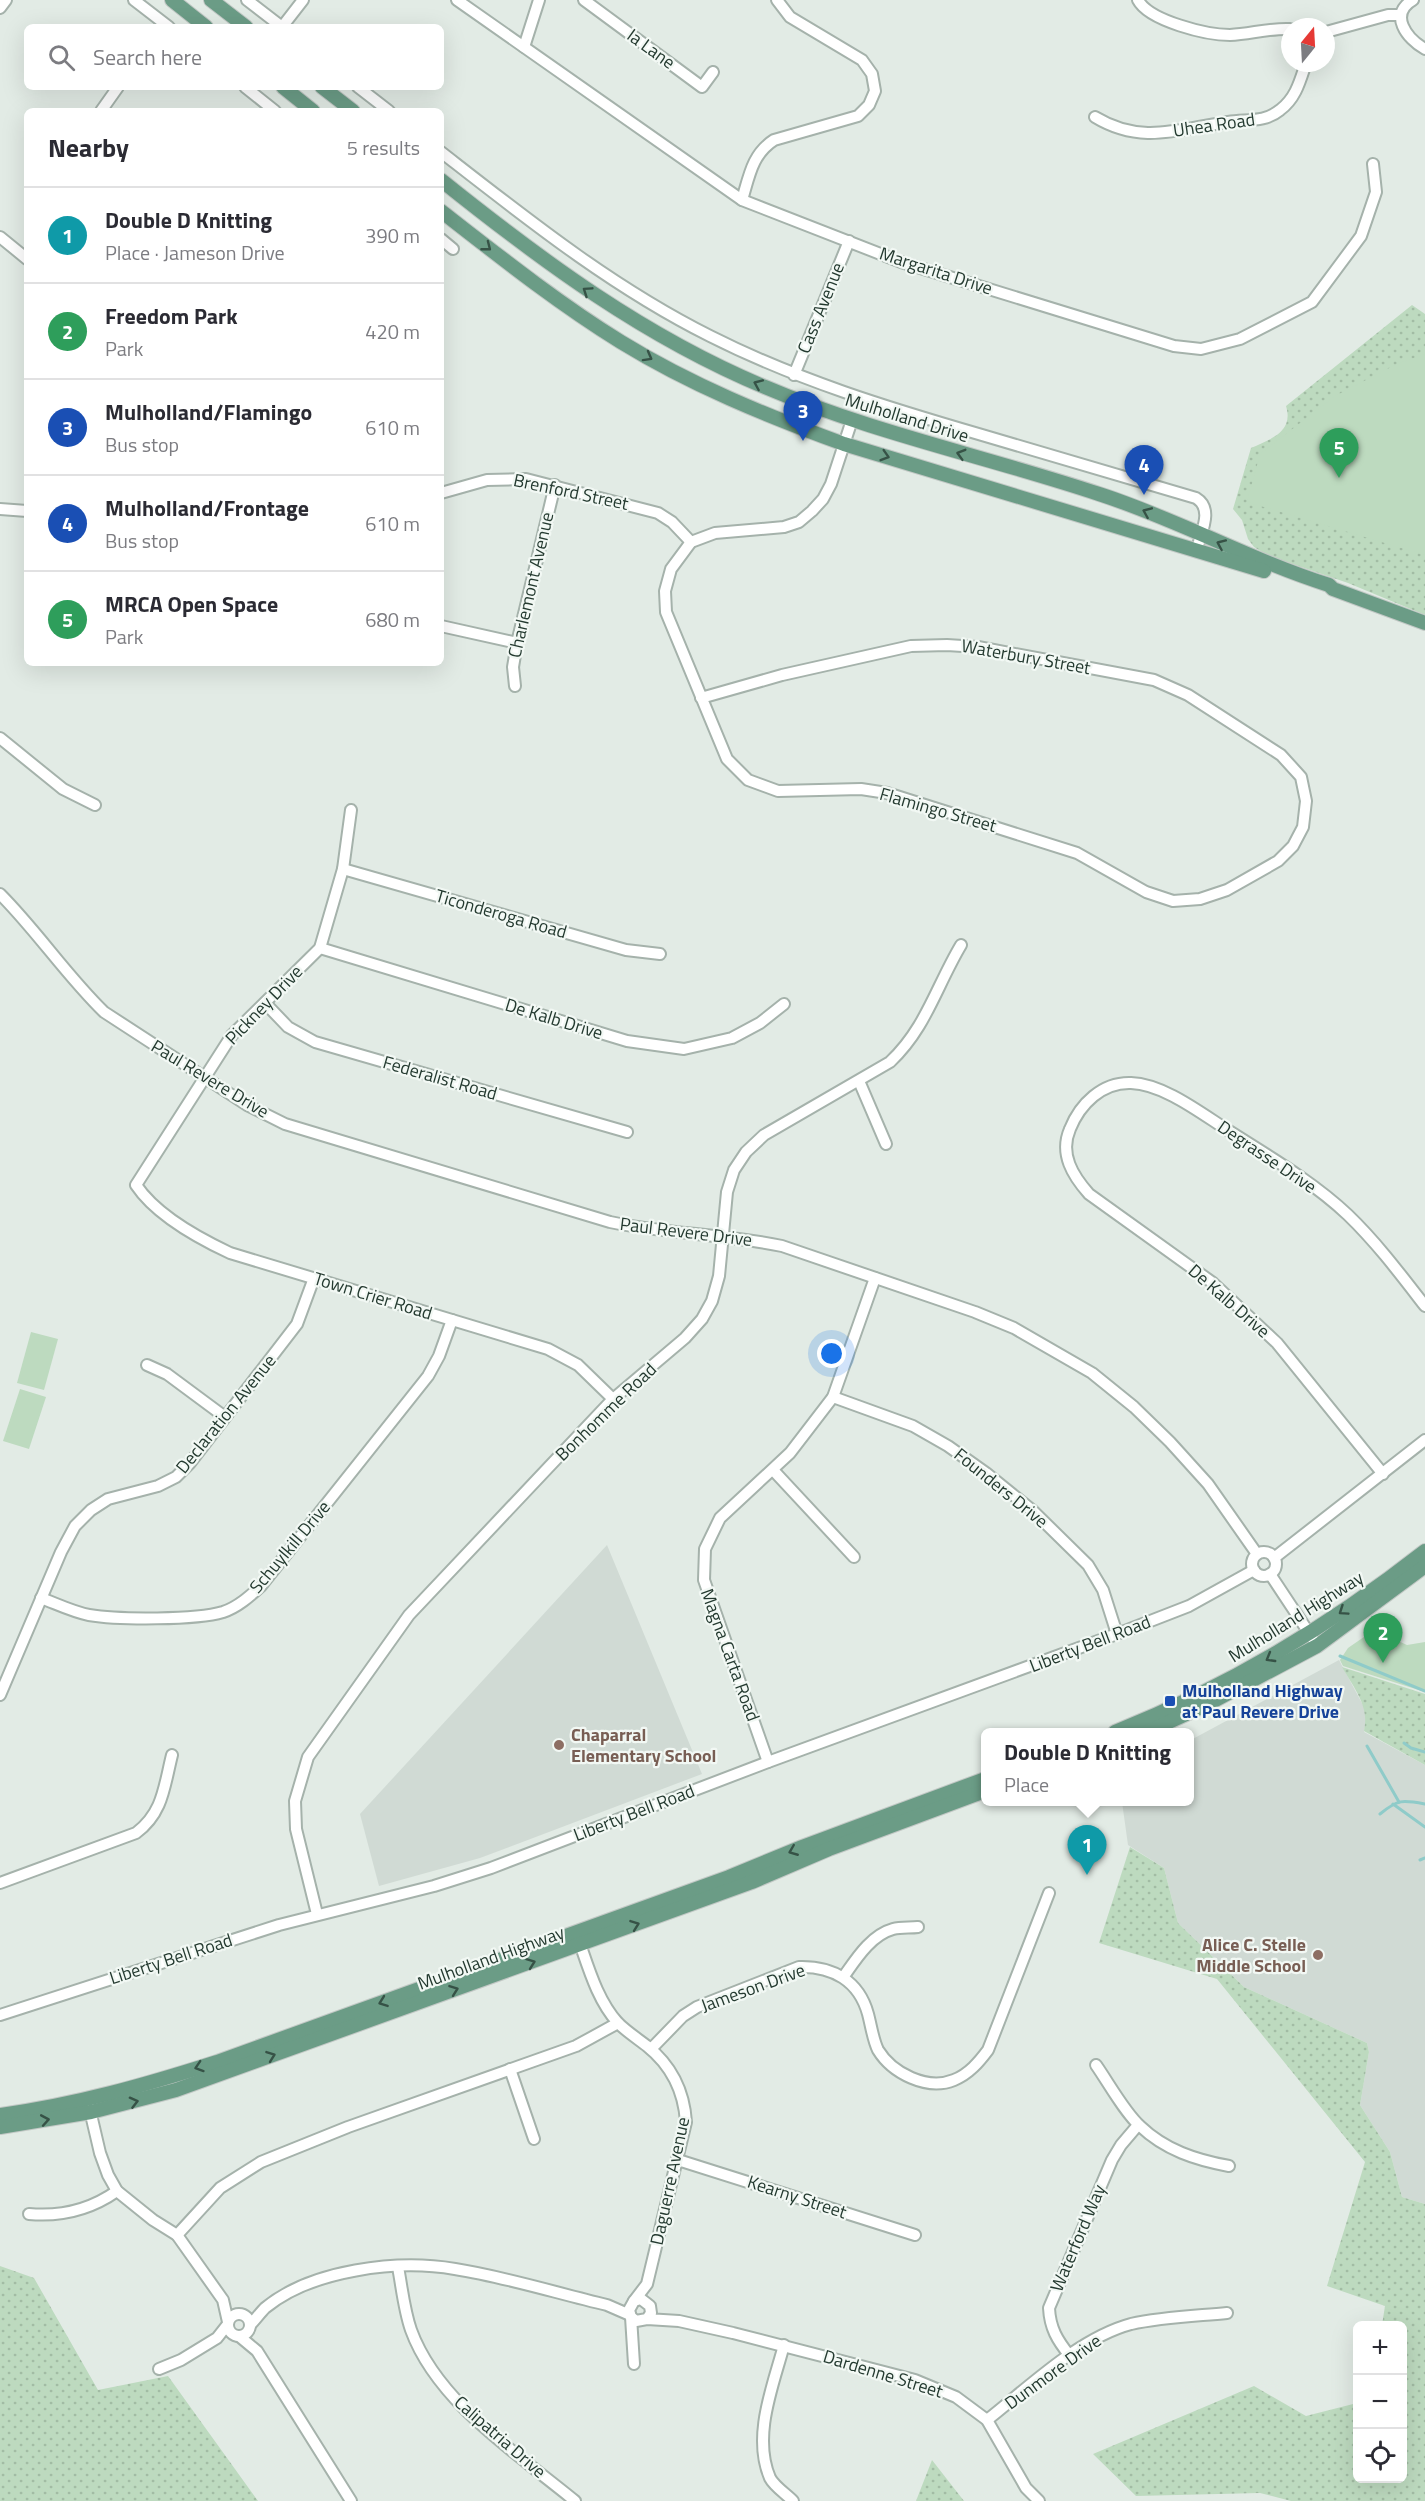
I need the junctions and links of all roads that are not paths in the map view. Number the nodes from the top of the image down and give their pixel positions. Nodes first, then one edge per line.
1 (6, 0) edge
2 (134, 0) edge
3 (171, 0) edge
4 (211, 0) edge
5 (247, 0) edge
6 (303, 0) edge
7 (457, 0) edge
8 (539, 0) edge
9 (584, 0) edge
10 (777, 0) edge
11 (1138, 0) edge
12 (1413, 0) edge
13 (0, 8) edge
14 (1401, 15) junction
15 (164, 24) edge
16 (202, 24) edge
17 (242, 24) edge
18 (278, 24) edge
19 (284, 24) edge
20 (1281, 30) edge
21 (1335, 30) edge
22 (524, 47) junction
23 (1425, 49) edge
24 (713, 72) dead end
25 (1303, 72) edge
26 (116, 90) edge
27 (249, 90) edge
28 (287, 90) edge
29 (326, 90) edge
30 (362, 90) edge
31 (102, 108) edge
32 (271, 108) edge
33 (309, 108) edge
34 (349, 108) edge
35 (385, 108) edge
36 (1095, 117) dead end
37 (444, 154) edge
38 (1372, 164) dead end
39 (444, 182) edge
40 (742, 200) junction
41 (444, 213) edge
42 (0, 237) edge
43 (444, 242) edge
44 (849, 242) junction
45 (453, 249) dead end
46 (24, 256) edge
47 (794, 375) junction
48 (852, 420) junction
49 (844, 444) junction
50 (555, 485) junction
51 (444, 492) edge
52 (0, 509) edge
53 (24, 511) edge
54 (1201, 535) junction
55 (691, 542) junction
56 (1197, 549) junction
57 (1333, 589) junction
58 (1425, 623) edge
59 (444, 628) edge
60 (517, 643) junction
61 (515, 686) dead end
62 (701, 698) junction
63 (0, 738) edge
64 (1306, 801) joint
65 (95, 805) dead end
66 (351, 810) dead end
67 (344, 869) junction
68 (0, 894) edge
69 (961, 945) dead end
70 (320, 948) junction
71 (660, 954) dead end
72 (265, 1003) junction
73 (784, 1004) dead end
74 (204, 1077) junction
75 (859, 1081) junction
76 (1077, 1112) joint
77 (627, 1132) dead end
78 (886, 1144) dead end
79 (136, 1185) joint
80 (722, 1238) junction
81 (314, 1278) junction
82 (875, 1278) junction
83 (1425, 1306) edge
84 (452, 1320) junction
85 (147, 1365) dead end
86 (834, 1397) junction
87 (614, 1399) junction
88 (225, 1417) junction
89 (1425, 1440) edge
90 (773, 1470) junction
91 (1383, 1474) junction
92 (1425, 1551) edge
93 (1257, 1554) junction
94 (854, 1557) dead end
95 (1274, 1557) junction
96 (1425, 1566) edge
97 (1254, 1570) junction
98 (1270, 1574) junction
99 (41, 1598) junction
100 (1117, 1634) junction
101 (1311, 1636) junction
102 (0, 1695) edge
103 (1124, 1728) edge
104 (1156, 1728) edge
105 (172, 1755) dead end
106 (768, 1762) junction
107 (981, 1780) edge
108 (981, 1792) edge
109 (0, 1883) edge
110 (1049, 1893) dead end
111 (317, 1914) junction
112 (918, 1927) dead end
113 (578, 1938) junction
114 (843, 1976) junction
115 (0, 2015) edge
116 (618, 2023) junction
117 (651, 2049) junction
118 (1096, 2065) dead end
119 (510, 2069) junction
120 (89, 2106) junction
121 (0, 2115) edge
122 (1138, 2125) junction
123 (0, 2127) edge
124 (534, 2139) dead end
125 (678, 2160) junction
126 (1229, 2166) dead end
127 (117, 2191) junction
128 (29, 2214) dead end
129 (177, 2235) junction
130 (915, 2235) dead end
131 (398, 2267) junction
132 (646, 2284) junction
133 (223, 2300) junction
134 (633, 2302) junction
135 (607, 2305) junction
136 (650, 2306) junction
137 (265, 2308) junction
138 (1227, 2313) dead end
139 (241, 2314) junction
140 (630, 2316) junction
141 (645, 2320) junction
142 (679, 2321) junction
143 (228, 2323) junction
144 (250, 2326) junction
145 (237, 2336) junction
146 (217, 2338) junction
147 (633, 2338) junction
148 (784, 2345) junction
149 (256, 2351) junction
150 (1070, 2356) junction
151 (634, 2364) dead end
152 (159, 2369) dead end
153 (987, 2420) junction
154 (351, 2501) edge
155 (575, 2501) edge
156 (793, 2501) edge
157 (1039, 2501) edge

1 - 13 street
2 - 15 street
3 - 16 main road
4 - 17 main road
5 - 18 street
6 - 19 street
7 - 22 street, Margarita Drive
8 - 22 street
9 - 24 street, Ia Lane
10 - 40 street
11 - 20 street
12 - 14 street
14 - 21 street
14 - 23 street
22 - 40 street, Margarita Drive
25 - 36 street, Uhea Road
26 - 31 street
27 - 32 street
28 - 33 main road
29 - 34 main road
30 - 35 street
37 - 47 street
38 - 44 street, Margarita Drive
48 -> 39 main road, Mulholland Drive
40 - 44 street, Margarita Drive
41 -> 49 main road, Mulholland Drive
42 - 46 street
43 - 45 street
44 - 47 street, Cass Avenue
47 - 54 street
48 - 49 street
54 -> 48 main road, Mulholland Drive
49 - 55 street
49 -> 56 main road, Mulholland Drive
50 - 51 street, Brenford Street
50 - 55 street, Brenford Street
50 - 60 street, Charlemont Avenue
52 - 53 street
54 - 56 street
57 -> 54 main road, Mulholland Drive
55 - 62 street, Flamingo Street
56 - 57 main road, Mulholland Drive
57 - 58 main road, Mulholland Drive
59 - 60 street
60 - 61 street, Charlemont Avenue
62 - 64 street, Waterbury Street
62 - 64 street, Flamingo Street
63 - 65 street
66 - 67 street, Pickney Drive
67 - 70 street, Pickney Drive
67 - 71 street, Ticonderoga Road
68 - 74 street, Paul Revere Drive
69 - 75 street, Bonhomme Road
70 - 72 street, Pickney Drive
70 - 73 street, De Kalb Drive
72 - 74 street, Pickney Drive
72 - 77 street, Federalist Road
74 - 79 street, Pickney Drive
74 - 80 street, Paul Revere Drive
75 - 78 street
75 - 80 street, Bonhomme Road
76 - 83 street, Degrasse Drive
76 - 91 street, De Kalb Drive
79 - 81 street, Town Crier Road
80 - 82 street, Paul Revere Drive
80 - 87 street, Bonhomme Road
81 - 84 street, Town Crier Road
81 - 88 street, Declaration Avenue
82 - 86 street, Magna Carta Road
82 - 93 street, Paul Revere Drive
84 - 87 street, Town Crier Road
84 - 99 street, Schuylkill Drive
85 - 88 street
86 - 90 street, Magna Carta Road
86 - 100 street, Founders Drive
87 - 111 street, Bonhomme Road
88 - 99 street, Declaration Avenue
89 - 91 street
90 - 94 street
90 - 106 street, Magna Carta Road
91 - 95 street
92 -> 101 main road, Mulholland Highway
93 - 95 street
93 - 97 street
95 - 98 street
96 - 104 main road, Mulholland Highway
97 - 98 street
97 - 100 street, Liberty Bell Road
98 - 101 street
99 - 102 street, Declaration Avenue
100 - 106 street, Liberty Bell Road
101 -> 103 main road, Mulholland Highway
105 - 109 street
106 - 111 street, Liberty Bell Road
107 -> 113 main road, Mulholland Highway
113 -> 108 main road, Mulholland Highway
110 - 114 street
111 - 115 street, Liberty Bell Road
112 - 114 street
113 - 116 street, Daguerre Avenue
113 - 120 main road, Mulholland Highway
114 - 117 street, Jameson Drive
116 - 117 street, Daguerre Avenue
116 - 119 street
117 - 125 street, Daguerre Avenue
118 - 122 street
119 - 124 street
119 - 129 street
120 - 121 main road, Mulholland Highway
123 -> 120 main road, Mulholland Highway
120 - 127 street
122 - 126 street
122 - 150 street, Waterford Way
125 - 130 street, Kearny Street
125 - 132 street, Daguerre Avenue
127 - 128 street
127 - 129 street
129 - 133 street
131 - 135 street
131 - 137 street
131 - 155 street, Calipatria Drive
132 - 134 street, Daguerre Avenue
132 - 136 street, Daguerre Avenue
133 - 139 street
133 - 143 street
134 - 135 street
134 - 136 street
134 - 140 street
135 - 140 street
136 - 141 street
136 - 142 street, Dardenne Street
137 - 139 street
137 - 144 street
138 - 150 street, Dunmore Drive
139 - 143 street
139 - 144 street
140 - 141 street
140 - 147 street
141 - 142 street, Dardenne Street
141 - 147 street
142 - 148 street, Dardenne Street
143 - 145 street
143 - 146 street
144 - 145 street
144 - 149 street
145 - 146 street
145 - 149 street
146 - 152 street
147 - 151 street
148 - 153 street, Dardenne Street
148 - 156 street
149 - 154 street
150 - 153 street, Dunmore Drive
153 - 157 street, Dardenne Street

